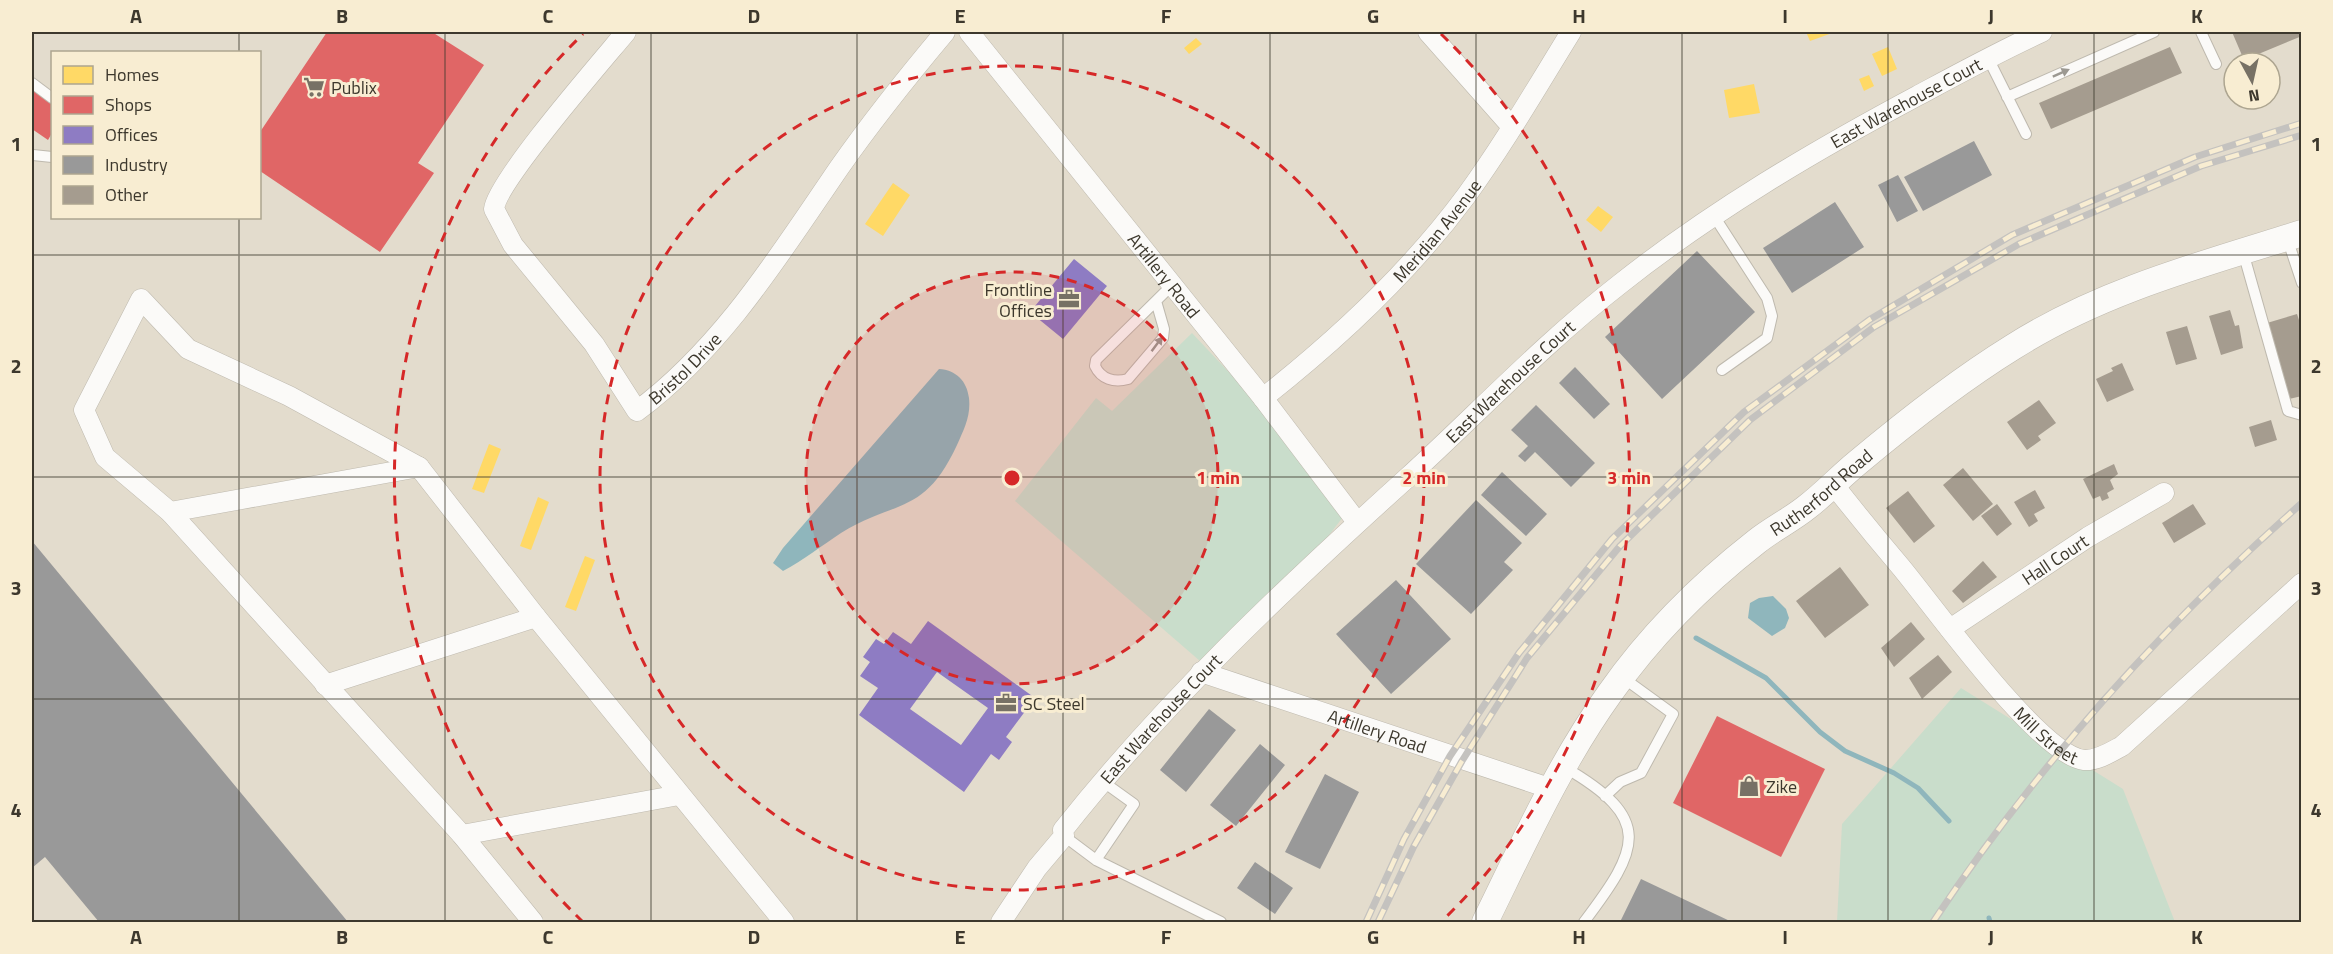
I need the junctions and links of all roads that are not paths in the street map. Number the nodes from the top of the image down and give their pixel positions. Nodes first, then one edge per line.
1 (626, 32) edge
2 (945, 32) edge
3 (969, 32) edge
4 (1428, 32) edge
5 (1571, 32) edge
6 (2042, 32) edge
7 (2154, 32) edge
8 (2201, 32) edge
9 (1988, 58) junction
10 (2216, 64) dead end
11 (32, 83) edge
12 (51, 97) edge
13 (2007, 97) junction
14 (1512, 128) junction
15 (2026, 134) dead end
16 (37, 152) edge
17 (51, 158) edge
18 (1714, 216) junction
19 (2294, 236) edge
20 (2243, 252) junction
21 (2301, 283) edge
22 (1173, 284) junction
23 (1156, 301) junction
24 (1722, 370) dead end
25 (1263, 398) junction
26 (2301, 415) edge
27 (419, 466) junction
28 (1833, 484) junction
29 (2164, 493) dead end
30 (170, 512) junction
31 (1357, 522) junction
32 (2301, 583) edge
33 (536, 617) junction
34 (1950, 629) junction
35 (1201, 672) junction
36 (1622, 677) junction
37 (325, 685) junction
38 (1564, 766) junction
39 (1102, 781) junction
40 (1552, 789) junction
41 (679, 795) junction
42 (1605, 796) junction
43 (462, 835) junction
44 (1064, 836) junction
45 (1096, 860) junction
46 (533, 922) edge
47 (784, 922) edge
48 (1001, 922) edge
49 (1221, 922) edge
50 (1485, 922) edge
51 (1584, 922) edge

1 - 2 street, Bristol Drive
3 - 22 street, Artillery Road
4 - 14 street
5 - 14 street, Meridian Avenue
6 - 9 street, East Warehouse Court
13 -> 7 lane
8 - 10 lane
9 - 13 lane
9 - 18 street, East Warehouse Court
11 - 12 lane
13 - 15 lane
14 - 25 street, Meridian Avenue
16 - 17 lane
18 - 24 lane
18 - 31 street, East Warehouse Court
19 - 20 street, Rutherford Road
19 - 21 lane
20 - 26 lane
20 - 28 street, Rutherford Road
22 - 23 lane
22 - 25 street, Artillery Road
23 -> 23 lane
25 - 31 street, Artillery Road
27 - 30 street
27 - 30 street
27 - 33 street
28 - 34 street, Mill Street
28 - 36 street, Rutherford Road
29 - 34 street, Hall Court
30 - 37 street
31 - 35 street, East Warehouse Court
32 - 34 street, Mill Street
33 - 37 street
33 - 41 street
35 - 39 street, East Warehouse Court
35 - 40 street, Artillery Road
36 - 38 street, Rutherford Road
36 - 42 lane
37 - 43 street
38 - 40 street, Rutherford Road
38 - 42 lane
39 - 44 street, East Warehouse Court
39 - 45 lane
40 - 50 street, Rutherford Road
41 - 43 street
41 - 47 street
42 - 51 lane
43 - 46 street
44 - 45 lane
44 - 48 street, East Warehouse Court
45 - 49 lane

